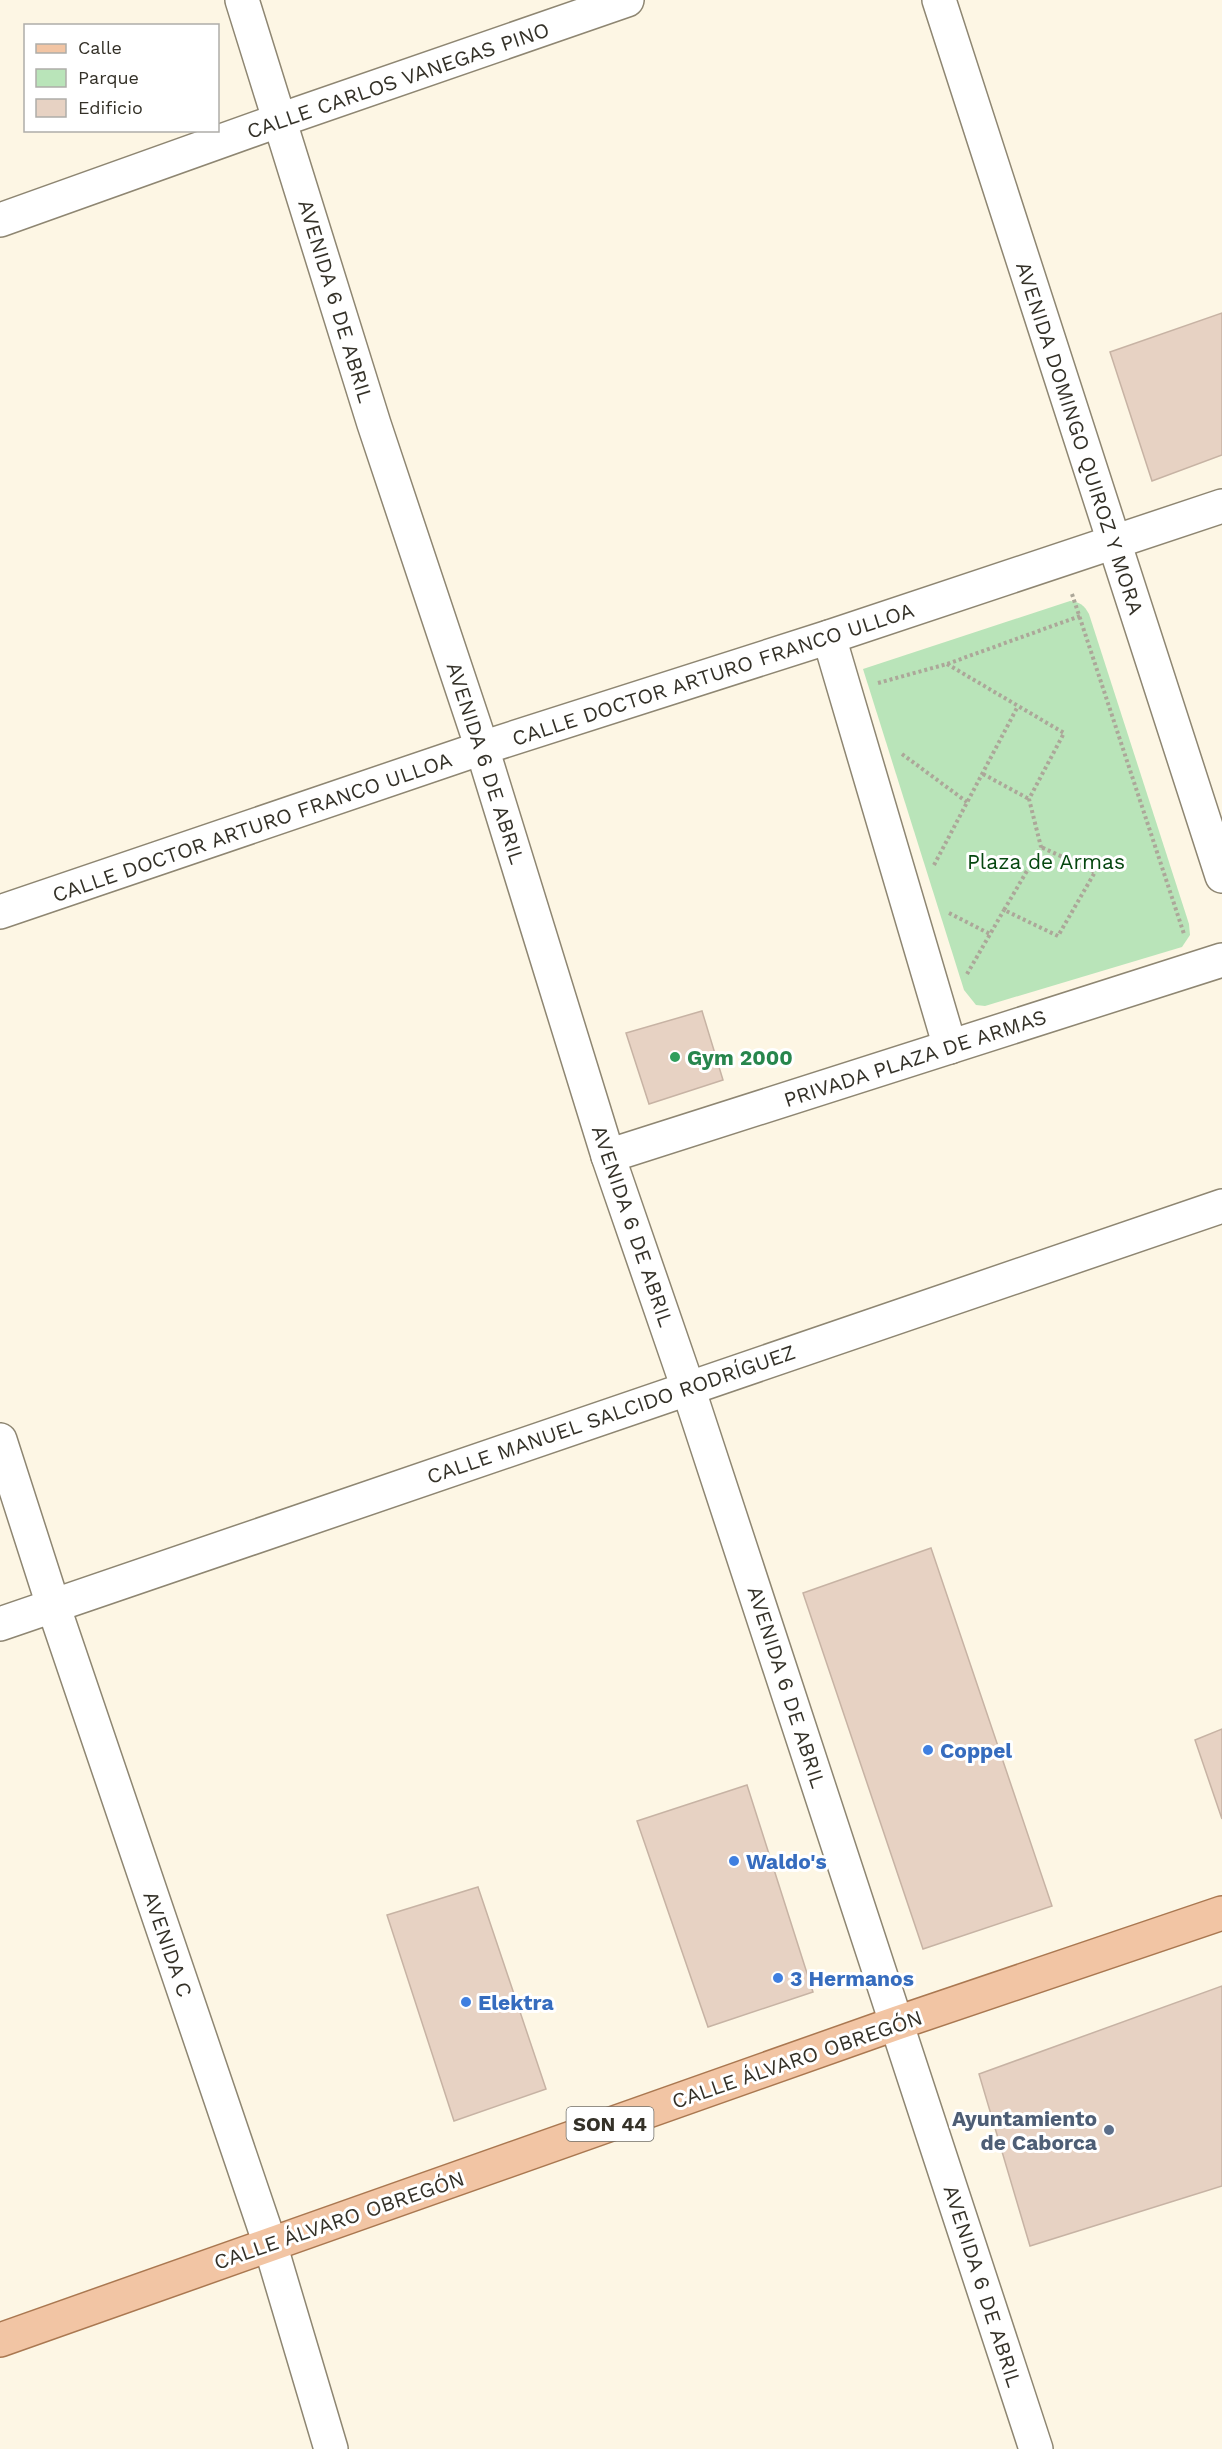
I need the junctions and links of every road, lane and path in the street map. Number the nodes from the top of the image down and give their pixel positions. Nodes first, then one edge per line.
1 (242, 0) edge
2 (627, 0) edge
3 (939, 0) edge
4 (280, 120) junction
5 (0, 220) edge
6 (1222, 506) edge
7 (1113, 541) junction
8 (1061, 561) junction
9 (1080, 616) junction
10 (829, 637) junction
11 (947, 664) junction
12 (875, 684) dead end
13 (1018, 706) junction
14 (482, 748) junction
15 (894, 748) dead end
16 (983, 774) junction
17 (1029, 799) junction
18 (967, 802) junction
19 (1041, 847) junction
20 (933, 865) dead end
21 (1222, 876) edge
22 (1004, 910) junction
23 (0, 912) edge
24 (949, 913) dead end
25 (990, 934) junction
26 (1209, 965) edge
27 (966, 975) dead end
28 (950, 1047) junction
29 (608, 1156) junction
30 (1222, 1206) edge
31 (688, 1388) junction
32 (0, 1440) edge
33 (53, 1605) junction
34 (0, 1624) edge
35 (1222, 1913) edge
36 (897, 2023) junction
37 (270, 2244) junction
38 (0, 2340) edge
39 (331, 2449) edge
40 (1036, 2449) edge

1 - 4 street, AVENIDA 6 DE ABRIL
2 - 4 street, CALLE CARLOS VANEGAS PINO
3 - 7 street, AVENIDA DOMINGO QUIROZ Y MORA
4 - 5 street, CALLE CARLOS VANEGAS PINO
4 - 14 street, AVENIDA 6 DE ABRIL
6 - 7 street, CALLE DOCTOR ARTURO FRANCO ULLOA
7 - 8 street, CALLE DOCTOR ARTURO FRANCO ULLOA
7 - 21 street, AVENIDA DOMINGO QUIROZ Y MORA
8 - 9 path
8 - 10 street, CALLE DOCTOR ARTURO FRANCO ULLOA
9 - 11 path
9 - 26 path
10 - 14 street, CALLE DOCTOR ARTURO FRANCO ULLOA
10 - 28 street
11 - 12 path
11 - 13 path
13 - 16 path
13 - 17 path
14 - 23 street, CALLE DOCTOR ARTURO FRANCO ULLOA
14 - 29 street, AVENIDA 6 DE ABRIL
15 - 18 path
16 - 17 path
16 - 18 path
17 - 19 path
18 - 20 path
19 - 22 path
19 - 22 path
22 - 25 path
24 - 25 path
25 - 27 path
26 - 28 street, PRIVADA PLAZA DE ARMAS
28 - 29 street, PRIVADA PLAZA DE ARMAS
29 - 31 street, AVENIDA 6 DE ABRIL
30 - 31 street, CALLE MANUEL SALCIDO RODRÍGUEZ
31 - 33 street, CALLE MANUEL SALCIDO RODRÍGUEZ
31 - 36 street, AVENIDA 6 DE ABRIL
32 - 33 street, AVENIDA C
33 - 34 street, CALLE MANUEL SALCIDO RODRÍGUEZ
33 - 37 street, AVENIDA C
35 - 36 main road, CALLE ÁLVARO OBREGÓN / SON 44
36 - 37 main road, CALLE ÁLVARO OBREGÓN / SON 44
36 - 40 street, AVENIDA 6 DE ABRIL
37 - 38 main road, CALLE ÁLVARO OBREGÓN / SON 44
37 - 39 street, AVENIDA C

